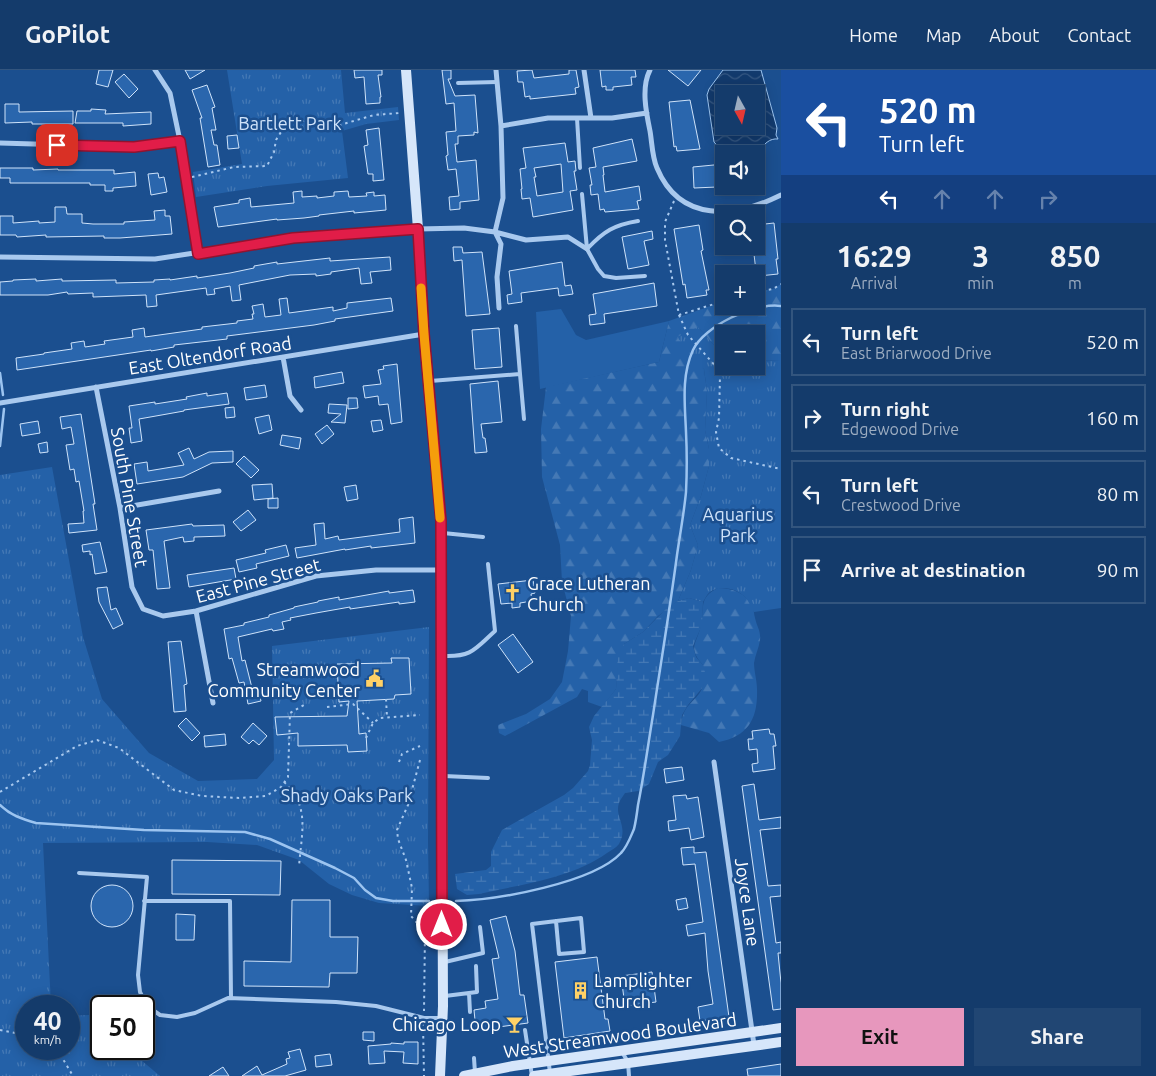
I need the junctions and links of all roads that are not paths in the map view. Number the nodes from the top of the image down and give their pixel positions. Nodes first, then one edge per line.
1 (155, 70) edge
2 (406, 70) edge
3 (496, 70) edge
4 (584, 70) edge
5 (650, 70) edge
6 (497, 82) junction
7 (458, 83) dead end
8 (647, 113) junction
9 (577, 118) junction
10 (591, 118) junction
11 (501, 126) junction
12 (180, 141) junction
13 (0, 143) edge
14 (580, 168) dead end
15 (582, 194) dead end
16 (781, 195) edge
17 (756, 205) edge
18 (715, 212) edge
19 (638, 221) dead end
20 (418, 229) junction
21 (494, 232) junction
22 (587, 249) junction
23 (198, 254) junction
24 (0, 257) edge
25 (645, 276) dead end
26 (500, 308) dead end
27 (516, 326) dead end
28 (424, 334) junction
29 (283, 357) junction
30 (520, 374) junction
31 (428, 382) junction
32 (96, 387) junction
33 (0, 403) edge
34 (301, 410) dead end
35 (524, 419) dead end
36 (219, 491) dead end
37 (120, 508) junction
38 (441, 533) junction
39 (483, 537) dead end
40 (488, 564) dead end
41 (441, 570) junction
42 (143, 609) joint
43 (196, 611) junction
44 (441, 656) junction
45 (213, 703) dead end
46 (714, 762) dead end
47 (442, 776) junction
48 (488, 778) dead end
49 (79, 872) dead end
50 (144, 901) junction
51 (556, 921) junction
52 (480, 927) dead end
53 (443, 962) junction
54 (476, 966) dead end
55 (469, 993) junction
56 (443, 996) junction
57 (231, 998) junction
58 (470, 1012) dead end
59 (442, 1018) junction
60 (781, 1028) edge
61 (524, 1030) dead end
62 (752, 1032) junction
63 (781, 1042) edge
64 (754, 1046) junction
65 (620, 1050) junction
66 (474, 1058) dead end
67 (549, 1061) junction
68 (628, 1062) junction
69 (530, 1064) junction
70 (475, 1073) junction
71 (550, 1073) junction
72 (440, 1076) edge
73 (464, 1076) edge
74 (533, 1076) edge
75 (630, 1076) edge

1 - 12 street
2 - 20 main road
3 - 6 street
4 - 10 street
5 - 8 street
6 - 7 lane
6 - 11 street
8 - 10 street
8 - 18 street
9 - 10 street
9 - 11 street
9 - 14 lane
11 - 21 street
12 - 13 street
12 - 23 street
15 - 22 lane
16 - 17 street
19 - 22 lane
20 - 21 street
20 - 23 street
20 - 28 main road
21 - 22 street
21 - 26 street
22 - 25 lane
23 - 24 street
27 - 30 lane
28 - 29 street, East Oltendorf Road
28 - 31 main road
29 - 32 street, East Oltendorf Road
29 - 34 street
30 - 31 lane
30 - 35 lane
31 - 38 main road
32 - 33 street, East Oltendorf Road
32 - 37 street, South Pine Street
36 - 37 street
37 - 42 street, South Pine Street
38 - 39 lane
38 - 41 main road
40 - 44 lane
41 - 43 street, East Pine Street
41 - 44 main road
42 - 43 street, East Pine Street
43 - 45 street
44 - 47 main road
46 - 62 street, Joyce Lane
47 - 48 lane
47 - 53 main road
49 - 50 lane
50 - 57 lane
50 - 57 lane
51 - 51 lane
51 - 67 lane
52 - 53 lane
53 - 56 main road
54 - 55 lane
55 - 56 lane
55 - 58 lane
56 - 59 main road
57 - 59 lane
59 - 72 main road
60 - 62 main road, West Streamwood Boulevard
61 - 69 lane
62 - 64 street, Joyce Lane
62 - 65 main road, West Streamwood Boulevard
63 - 64 main road, West Streamwood Boulevard
64 - 68 main road, West Streamwood Boulevard
65 - 67 main road, West Streamwood Boulevard
65 - 68 lane
66 - 70 lane
67 - 69 main road, West Streamwood Boulevard
67 - 71 lane
68 - 71 main road, West Streamwood Boulevard
68 - 75 lane
69 - 70 main road, West Streamwood Boulevard
69 - 74 lane
70 - 73 main road, West Streamwood Boulevard
71 - 74 main road, West Streamwood Boulevard

